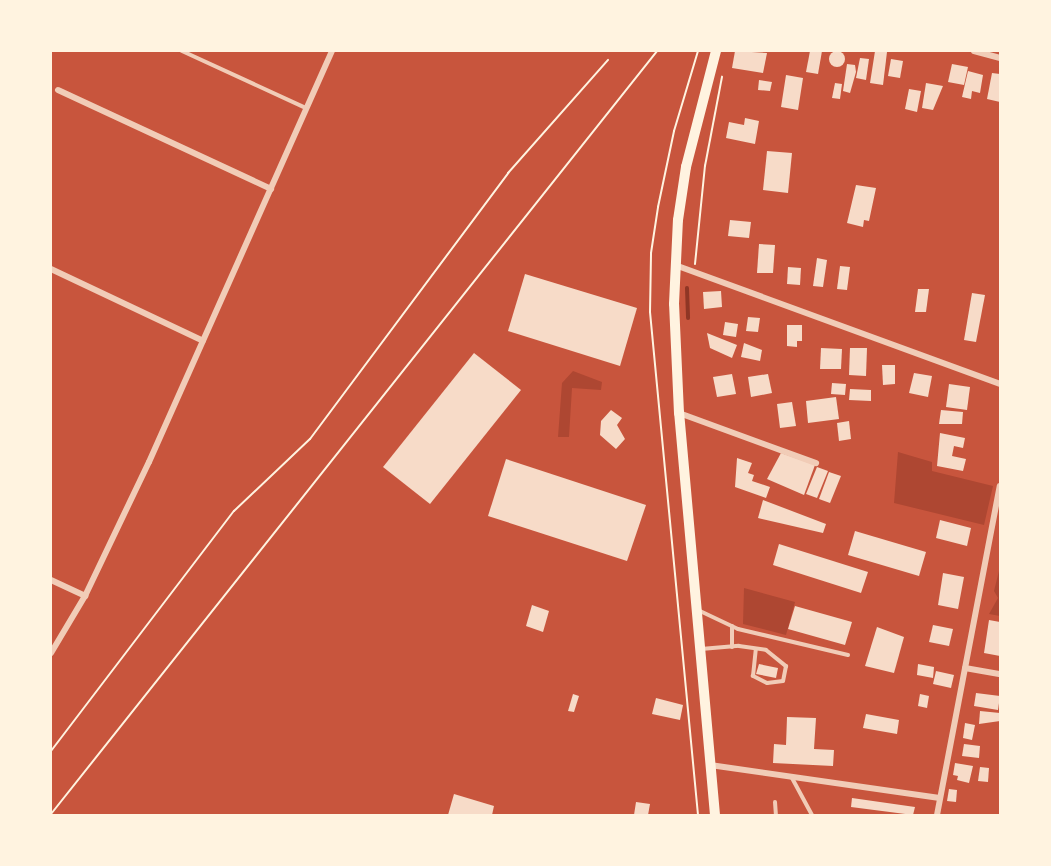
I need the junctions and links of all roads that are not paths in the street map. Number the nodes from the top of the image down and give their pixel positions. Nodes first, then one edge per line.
1 (182, 51) edge
2 (332, 51) edge
3 (716, 51) edge
4 (974, 51) edge
5 (1000, 58) edge
6 (58, 90) dead end
7 (307, 109) junction
8 (271, 189) junction
9 (674, 265) junction
10 (51, 269) edge
11 (203, 341) junction
12 (1000, 384) edge
13 (679, 413) junction
14 (816, 463) dead end
15 (1000, 486) edge
16 (51, 580) edge
17 (85, 596) junction
18 (696, 610) junction
19 (732, 626) junction
20 (732, 646) junction
21 (756, 649) junction
22 (700, 650) junction
23 (51, 653) edge
24 (848, 655) dead end
25 (964, 668) junction
26 (1000, 674) edge
27 (710, 765) junction
28 (792, 778) junction
29 (940, 798) junction
30 (775, 801) dead end
31 (715, 815) edge
32 (776, 815) edge
33 (812, 815) edge
34 (938, 815) edge

1 - 7 lane
2 - 7 street
3 - 9 main road
4 - 5 street
6 - 8 street
7 - 8 street
8 - 11 street
9 - 12 street
9 - 13 main road
10 - 11 street
11 - 17 street
13 - 14 street
13 - 18 main road
15 - 25 street
16 - 17 street
17 - 23 street
18 - 19 lane
18 - 22 main road
19 - 20 lane
19 - 24 lane
20 - 21 lane
20 - 22 lane
21 - 21 lane
22 - 27 main road
25 - 26 street
25 - 29 street
27 - 28 street
27 - 31 main road
28 - 29 street
28 - 33 lane
29 - 34 street
30 - 32 lane

